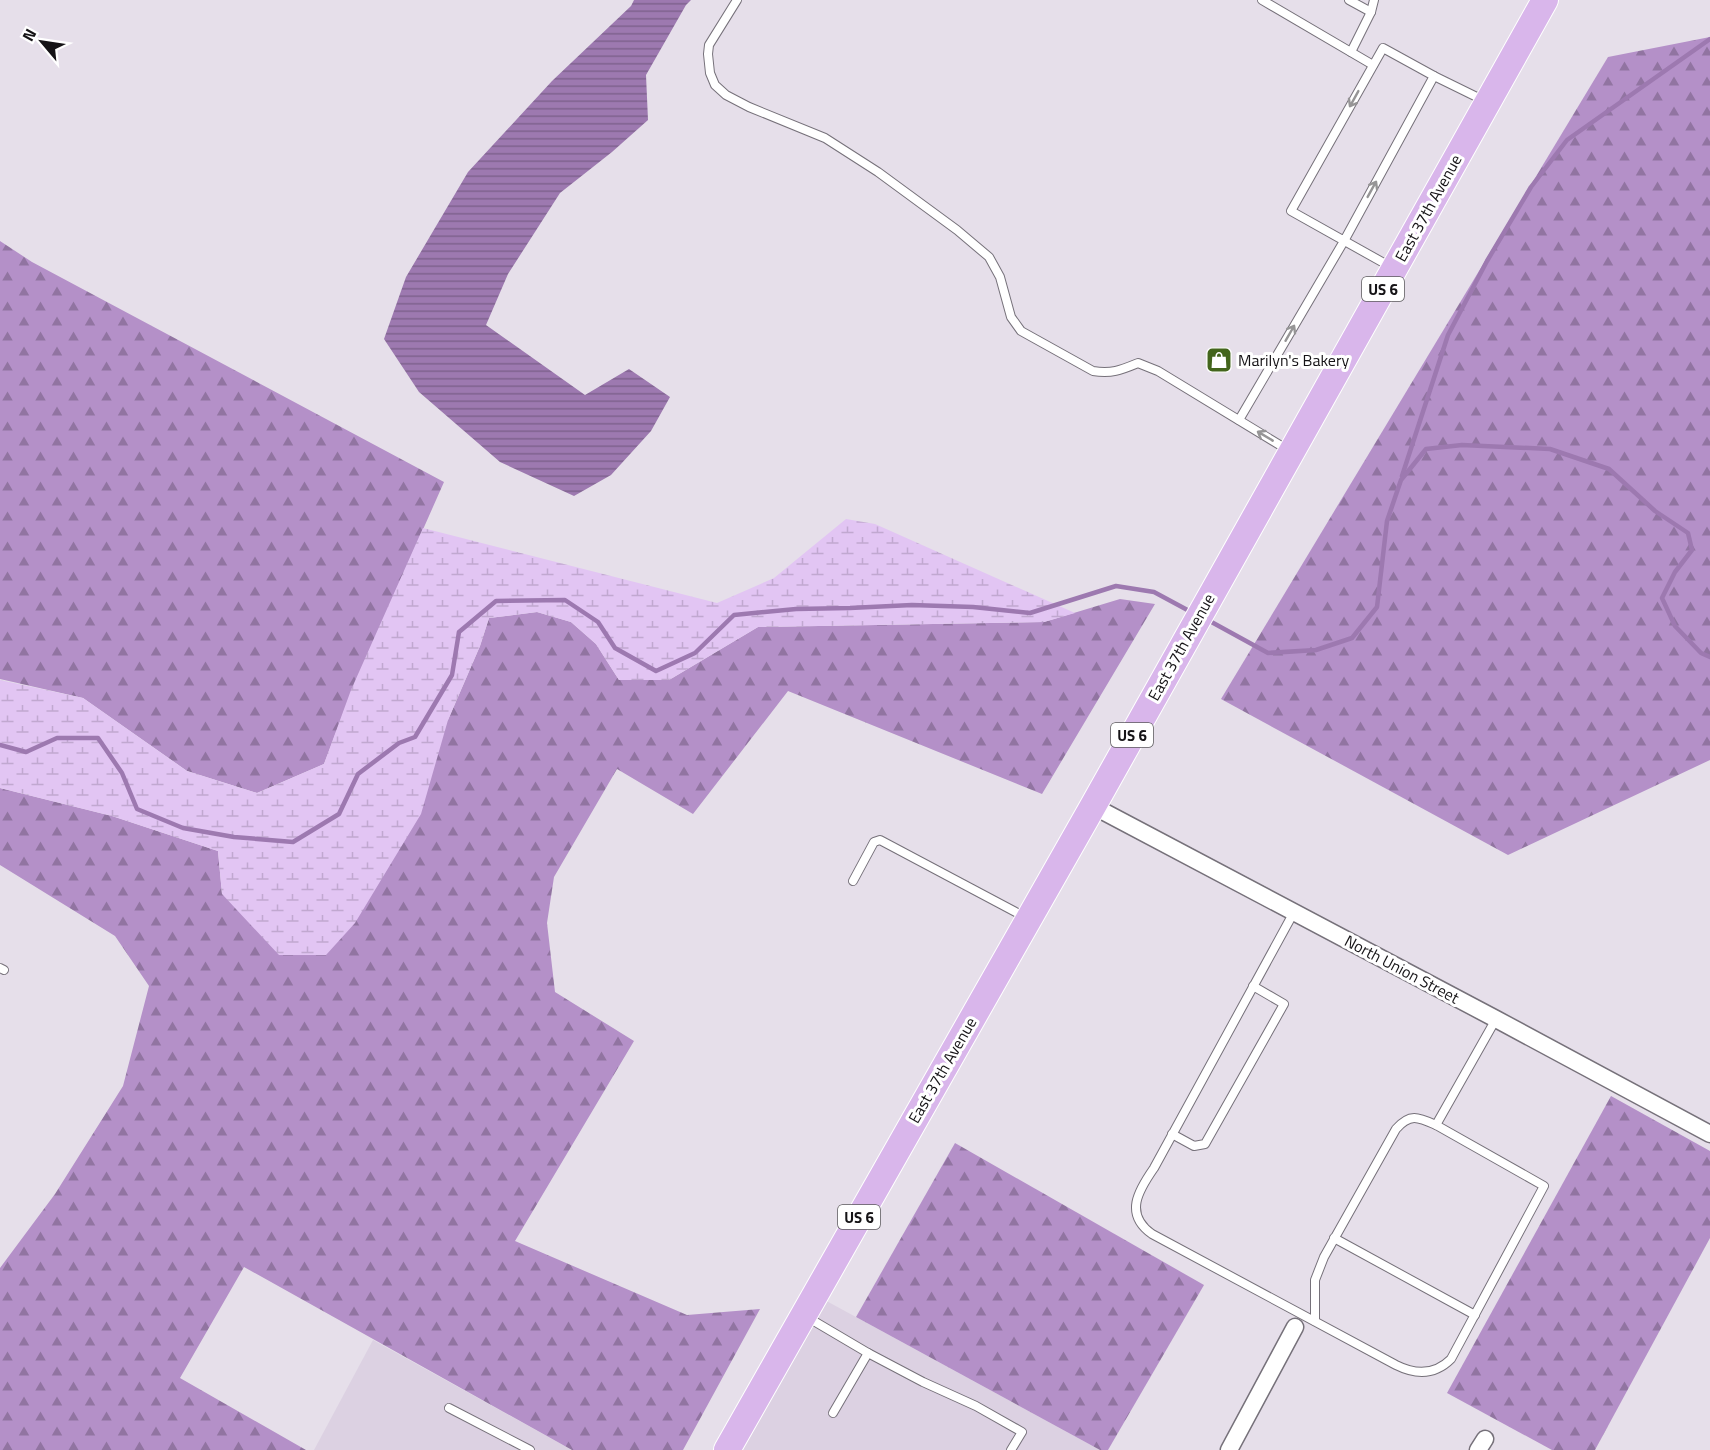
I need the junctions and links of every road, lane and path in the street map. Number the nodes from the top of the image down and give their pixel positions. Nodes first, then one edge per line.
1 (737, 0) edge
2 (1262, 0) edge
3 (1349, 0) edge
4 (1374, 0) edge
5 (1545, 0) edge
6 (1371, 12) junction
7 (1351, 52) junction
8 (1373, 65) junction
9 (1434, 76) junction
10 (1487, 102) junction
11 (1344, 241) junction
12 (1394, 269) junction
13 (1239, 420) junction
14 (1291, 452) junction
15 (1093, 806) junction
16 (853, 881) dead end
17 (1294, 912) junction
18 (1029, 919) junction
19 (1253, 986) junction
20 (1496, 1019) junction
21 (1436, 1125) junction
22 (1172, 1134) junction
23 (1710, 1134) edge
24 (1334, 1238) junction
25 (804, 1315) junction
26 (1475, 1315) junction
27 (1315, 1322) junction
28 (1295, 1327) dead end
29 (868, 1353) junction
30 (448, 1408) dead end
31 (833, 1413) dead end
32 (530, 1450) edge
33 (727, 1450) edge
34 (1011, 1450) edge
35 (1229, 1450) edge

1 - 13 lane
2 - 7 lane
3 - 6 lane
4 - 6 lane
5 - 10 main road, East 37th Avenue / US 6
6 - 7 lane
7 - 8 lane
8 - 9 lane
8 -> 11 lane
9 - 10 lane
11 -> 9 lane
10 - 12 main road, East 37th Avenue / US 6
11 - 12 lane
13 -> 11 lane
12 - 14 main road, East 37th Avenue / US 6
14 -> 13 lane
14 - 15 main road, East 37th Avenue / US 6
15 - 17 street, North Union Street
15 - 18 main road, East 37th Avenue / US 6
16 - 18 lane
17 - 19 lane
17 - 20 street, North Union Street
18 - 25 main road, East 37th Avenue / US 6
19 - 22 lane
19 - 22 lane
20 - 21 lane
20 - 23 street, North Union Street
21 - 24 lane
21 - 26 lane
22 - 27 lane
24 - 26 lane
24 - 27 lane
25 - 29 lane
25 - 33 main road, East 37th Avenue / US 6
26 - 27 lane
28 - 35 street
29 - 31 lane
29 - 34 lane
30 - 32 lane

